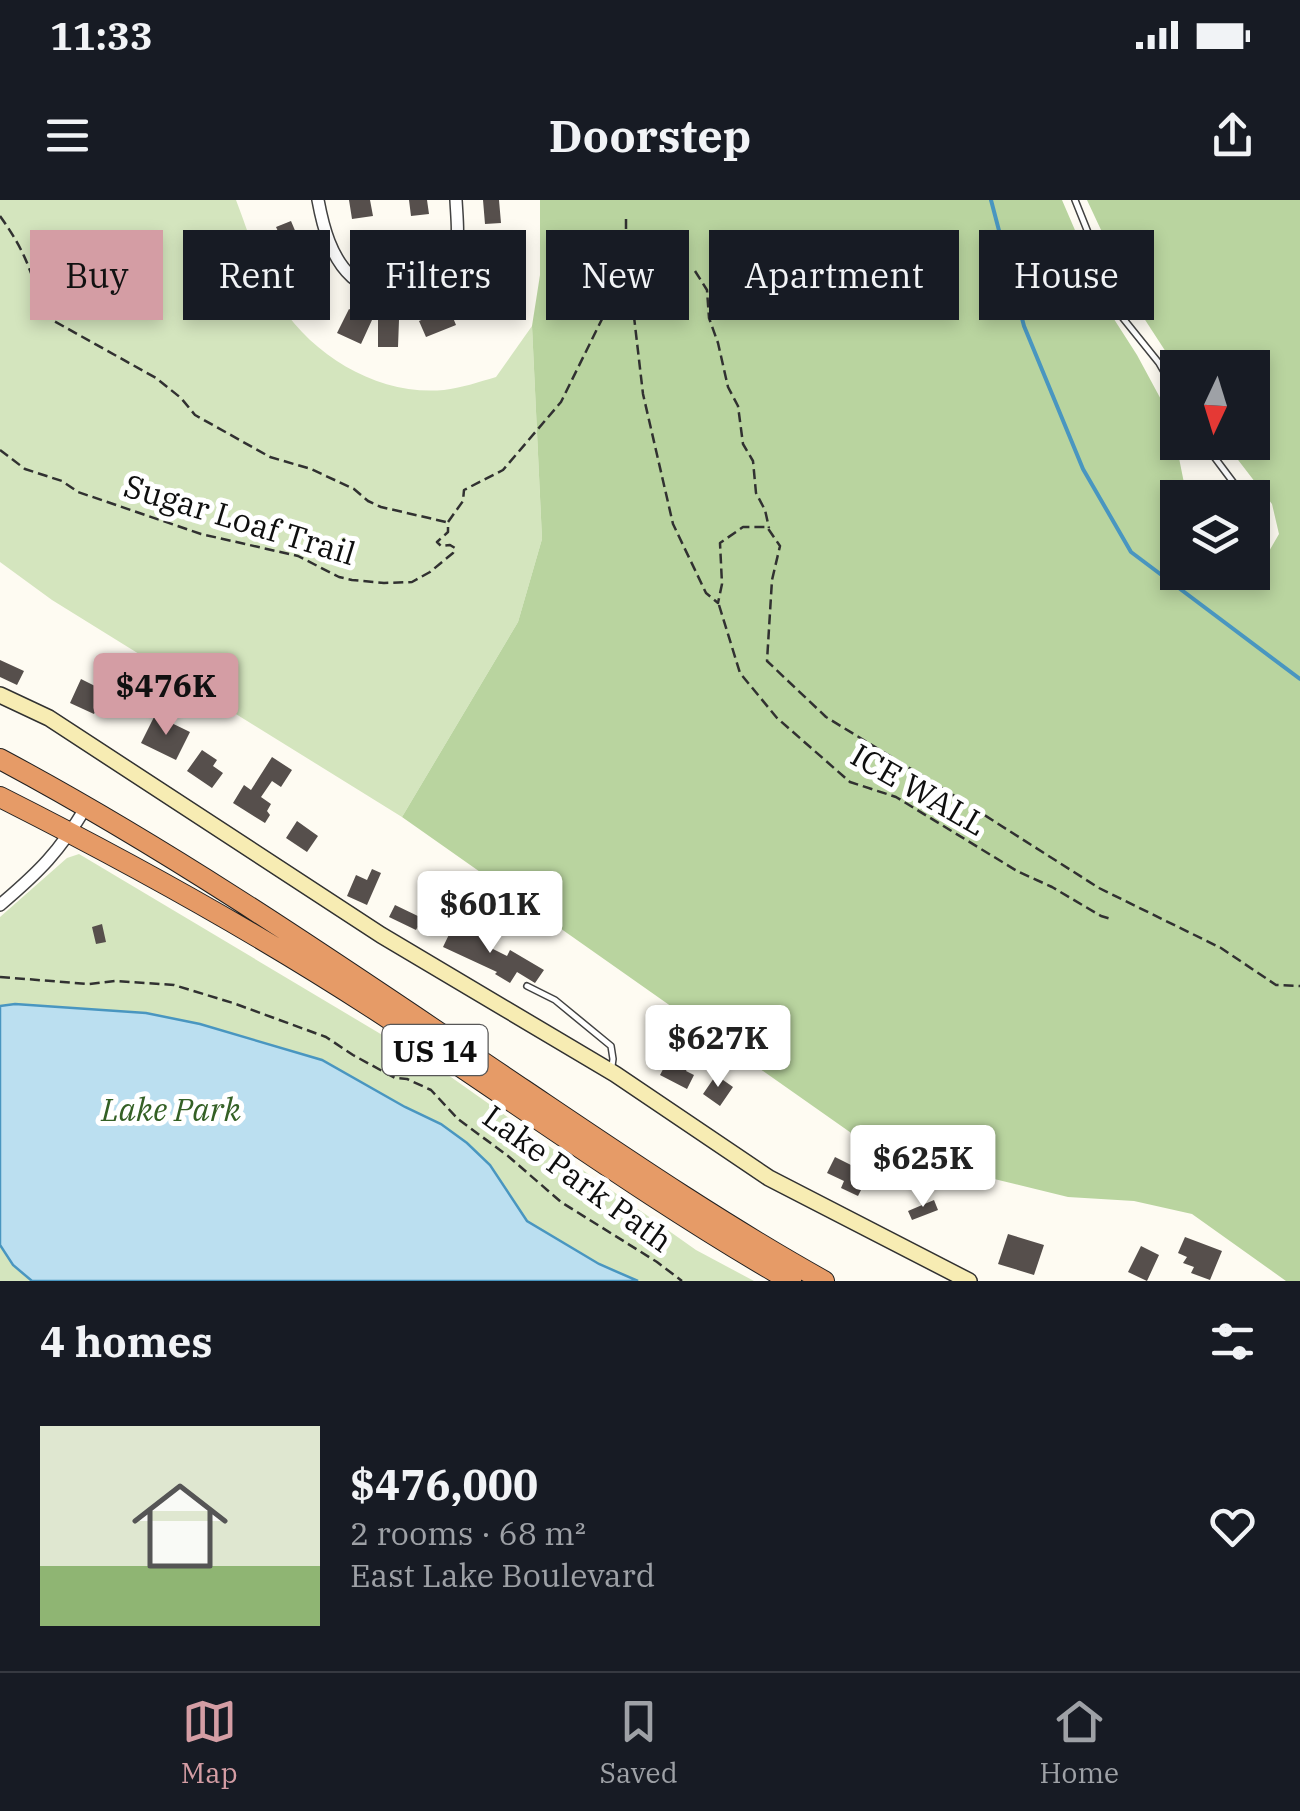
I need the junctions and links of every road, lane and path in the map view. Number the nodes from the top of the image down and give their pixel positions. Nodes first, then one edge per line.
1 (318, 200) edge
2 (456, 200) edge
3 (1075, 200) edge
4 (0, 216) edge
5 (626, 219) dead end
6 (626, 230) edge
7 (695, 271) dead end
8 (602, 320) edge
9 (635, 320) edge
10 (1160, 363) edge
11 (0, 450) edge
12 (448, 522) junction
13 (769, 530) junction
14 (718, 603) junction
15 (0, 695) edge
16 (0, 759) edge
17 (0, 797) edge
18 (86, 807) junction
19 (70, 833) junction
20 (0, 904) edge
21 (1111, 919) dead end
22 (0, 977) edge
23 (527, 986) dead end
24 (1300, 986) edge
25 (615, 1074) junction
26 (682, 1281) edge
27 (791, 1281) edge
28 (824, 1281) edge
29 (969, 1281) edge

1 - 2 street
3 - 10 lane
4 - 12 path, Sugar Loaf Trail
5 - 6 path
7 - 13 path
8 - 12 path
9 - 14 path
11 - 12 path, Sugar Loaf Trail
13 - 14 path
13 - 24 path
14 - 21 path, ICE WALL
15 - 25 street
16 - 18 highway, US 14
17 - 19 highway, US 14
18 - 19 street
18 - 28 highway, US 14
19 - 20 street
19 - 27 highway, US 14
22 - 26 path, Lake Park Path
23 - 25 lane
25 - 29 street

